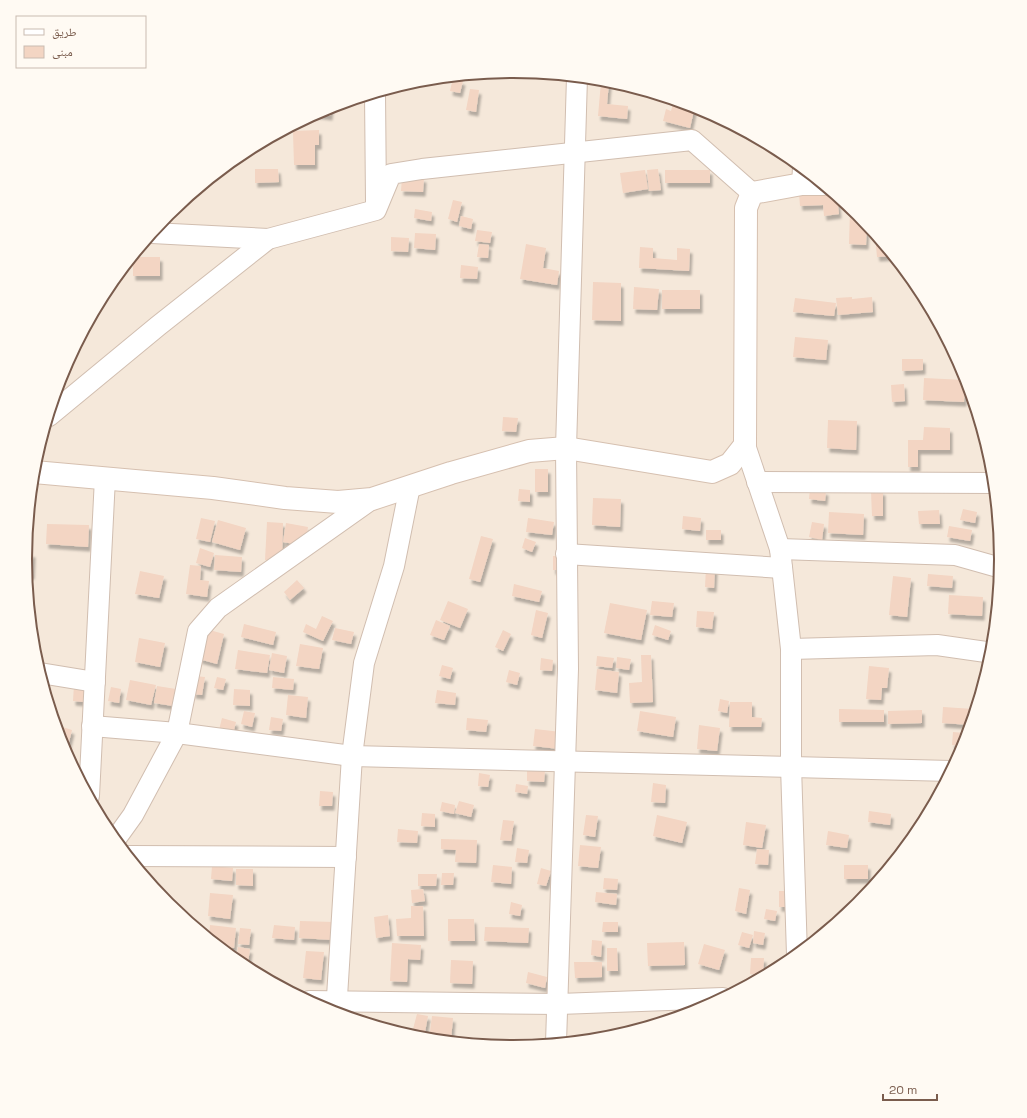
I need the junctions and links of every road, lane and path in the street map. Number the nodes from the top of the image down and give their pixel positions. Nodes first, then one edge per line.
1 (577, 82) edge
2 (375, 98) edge
3 (575, 152) junction
4 (803, 176) edge
5 (752, 193) junction
6 (376, 210) junction
7 (159, 233) edge
8 (268, 239) junction
9 (56, 410) edge
10 (745, 445) junction
11 (566, 448) junction
12 (40, 472) edge
13 (105, 478) junction
14 (757, 482) junction
15 (989, 483) edge
16 (410, 486) junction
17 (372, 499) junction
18 (566, 554) junction
19 (781, 559) junction
20 (995, 566) edge
21 (791, 649) junction
22 (986, 652) edge
23 (46, 674) edge
24 (95, 682) junction
25 (92, 726) junction
26 (177, 733) junction
27 (352, 756) junction
28 (565, 760) junction
29 (791, 766) junction
30 (946, 771) edge
31 (89, 786) edge
32 (119, 835) edge
33 (135, 856) edge
34 (346, 857) junction
35 (797, 948) edge
36 (710, 998) edge
37 (558, 1004) junction
38 (336, 1007) edge
39 (340, 1008) edge
40 (556, 1038) edge

1 - 3 street
2 - 6 street
3 - 5 street
3 - 6 street
3 - 11 street
4 - 5 street
5 - 10 street
6 - 8 street
7 - 8 street
8 - 9 street
10 - 11 street
10 - 14 street
11 - 16 street
11 - 18 street
12 - 13 street
13 - 17 street
13 - 24 street
14 - 15 street
14 - 19 street
16 - 17 street
16 - 27 street
17 - 26 street
18 - 19 street
18 - 28 street
19 - 20 street
19 - 21 street
21 - 22 street
21 - 29 street
23 - 24 street
24 - 25 street
25 - 26 street
25 - 31 street
26 - 27 street
26 - 32 street
27 - 28 street
27 - 34 street
28 - 29 street
28 - 37 street
29 - 30 street
29 - 35 street
33 - 34 street
34 - 38 street
36 - 37 street
37 - 39 street
37 - 40 street

